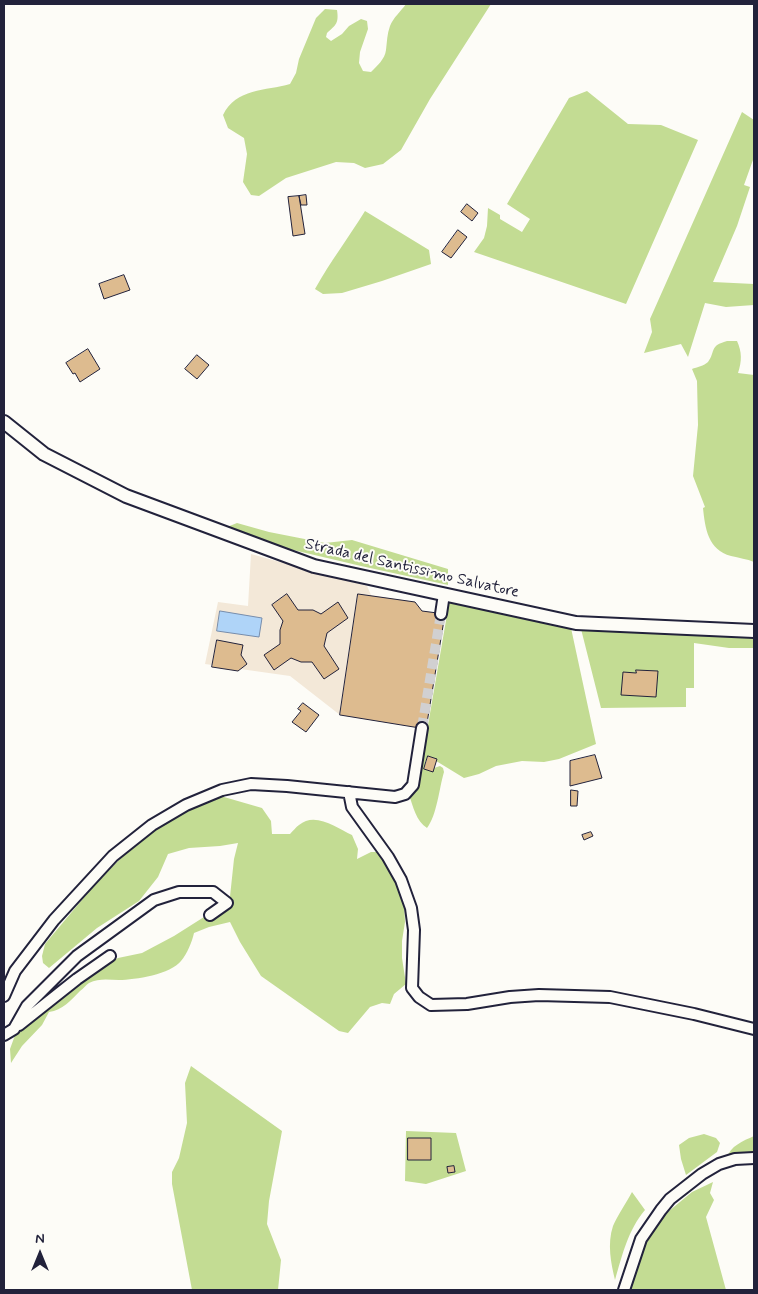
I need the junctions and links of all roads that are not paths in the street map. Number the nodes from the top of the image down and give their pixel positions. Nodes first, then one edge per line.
1 (4, 422) edge
2 (444, 594) junction
3 (441, 614) tunnel mouth
4 (754, 631) edge
5 (422, 728) tunnel mouth
6 (349, 792) junction
7 (210, 915) dead end
8 (110, 956) dead end
9 (4, 996) edge
10 (14, 1029) junction
11 (754, 1029) edge
12 (4, 1035) edge
13 (754, 1158) edge
14 (624, 1290) edge

1 - 2 street, Strada del Santissimo Salvatore
2 - 3 street
2 - 4 street, Strada del Santissimo Salvatore
5 - 6 street
6 - 9 street
6 - 11 street
7 - 10 street
8 - 10 street
10 - 12 street
13 - 14 street

